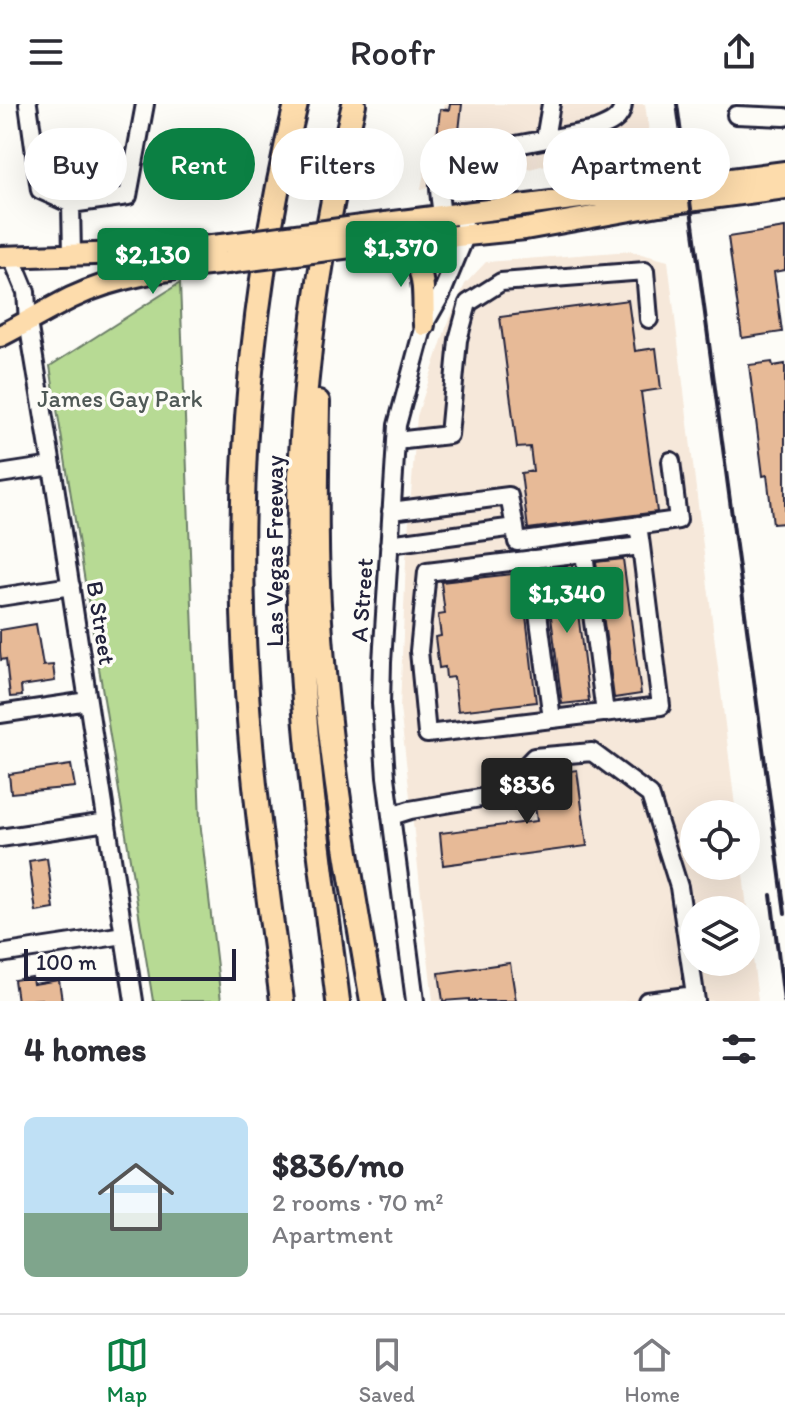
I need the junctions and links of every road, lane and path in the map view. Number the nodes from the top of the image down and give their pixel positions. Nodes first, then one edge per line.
1 (28, 104) edge
2 (145, 104) edge
3 (296, 104) edge
4 (354, 104) edge
5 (551, 104) edge
6 (623, 104) edge
7 (736, 115) dead end
8 (785, 117) edge
9 (547, 128) edge
10 (600, 128) edge
11 (543, 139) edge
12 (785, 172) edge
13 (785, 188) edge
14 (71, 204) junction
15 (463, 214) junction
16 (442, 216) junction
17 (361, 236) junction
18 (465, 237) junction
19 (389, 242) junction
20 (72, 254) junction
21 (228, 254) junction
22 (5, 257) edge
23 (322, 265) junction
24 (649, 319) dead end
25 (28, 322) junction
26 (424, 325) junction
27 (0, 336) edge
28 (396, 441) junction
29 (671, 461) dead end
30 (52, 466) junction
31 (0, 474) edge
32 (391, 511) junction
33 (638, 525) junction
34 (515, 527) junction
35 (389, 544) junction
36 (641, 546) junction
37 (584, 553) junction
38 (531, 559) junction
39 (71, 586) junction
40 (0, 597) edge
41 (88, 701) junction
42 (605, 713) junction
43 (0, 714) edge
44 (552, 719) junction
45 (391, 816) junction
46 (107, 822) junction
47 (0, 838) edge
48 (124, 935) junction
49 (0, 954) edge
50 (696, 998) edge
51 (134, 1001) edge
52 (282, 1001) edge
53 (338, 1001) edge
54 (372, 1001) edge
55 (415, 1001) edge
56 (647, 1001) edge

1 - 14 street
2 - 14 street
3 - 52 highway, Las Vegas Freeway
4 - 23 highway, Las Vegas Freeway
5 - 9 street
6 - 10 street
7 - 8 street
11 - 16 street
12 - 15 main road
13 - 18 main road
14 - 20 street
15 - 16 main road
15 - 18 street, A Street
16 - 17 main road
17 - 19 main road
17 - 21 main road, bridge
18 - 19 main road
18 - 26 street, A Street
19 - 26 main road
20 - 21 main road
20 - 22 main road
21 - 25 main road
22 - 25 street, B Street
23 - 53 highway, Las Vegas Freeway
23 - 54 highway
24 - 28 street
25 - 27 main road
25 - 30 street, B Street
26 - 28 street, A Street
28 - 32 street, A Street
29 - 33 street
30 - 31 street
30 - 39 street, B Street
32 - 34 street
32 - 35 street, A Street
33 - 34 street
33 - 36 street
34 - 35 street
35 - 45 street, A Street
36 - 37 street
36 - 42 street
37 - 38 street
37 - 42 street
38 - 44 street
38 - 44 street
39 - 40 street
39 - 41 street, B Street
41 - 43 street
41 - 46 street, B Street
42 - 44 street
45 - 50 street
45 - 55 street, A Street
46 - 47 street
46 - 48 street, B Street
48 - 49 street
48 - 51 street, B Street
50 - 56 street

